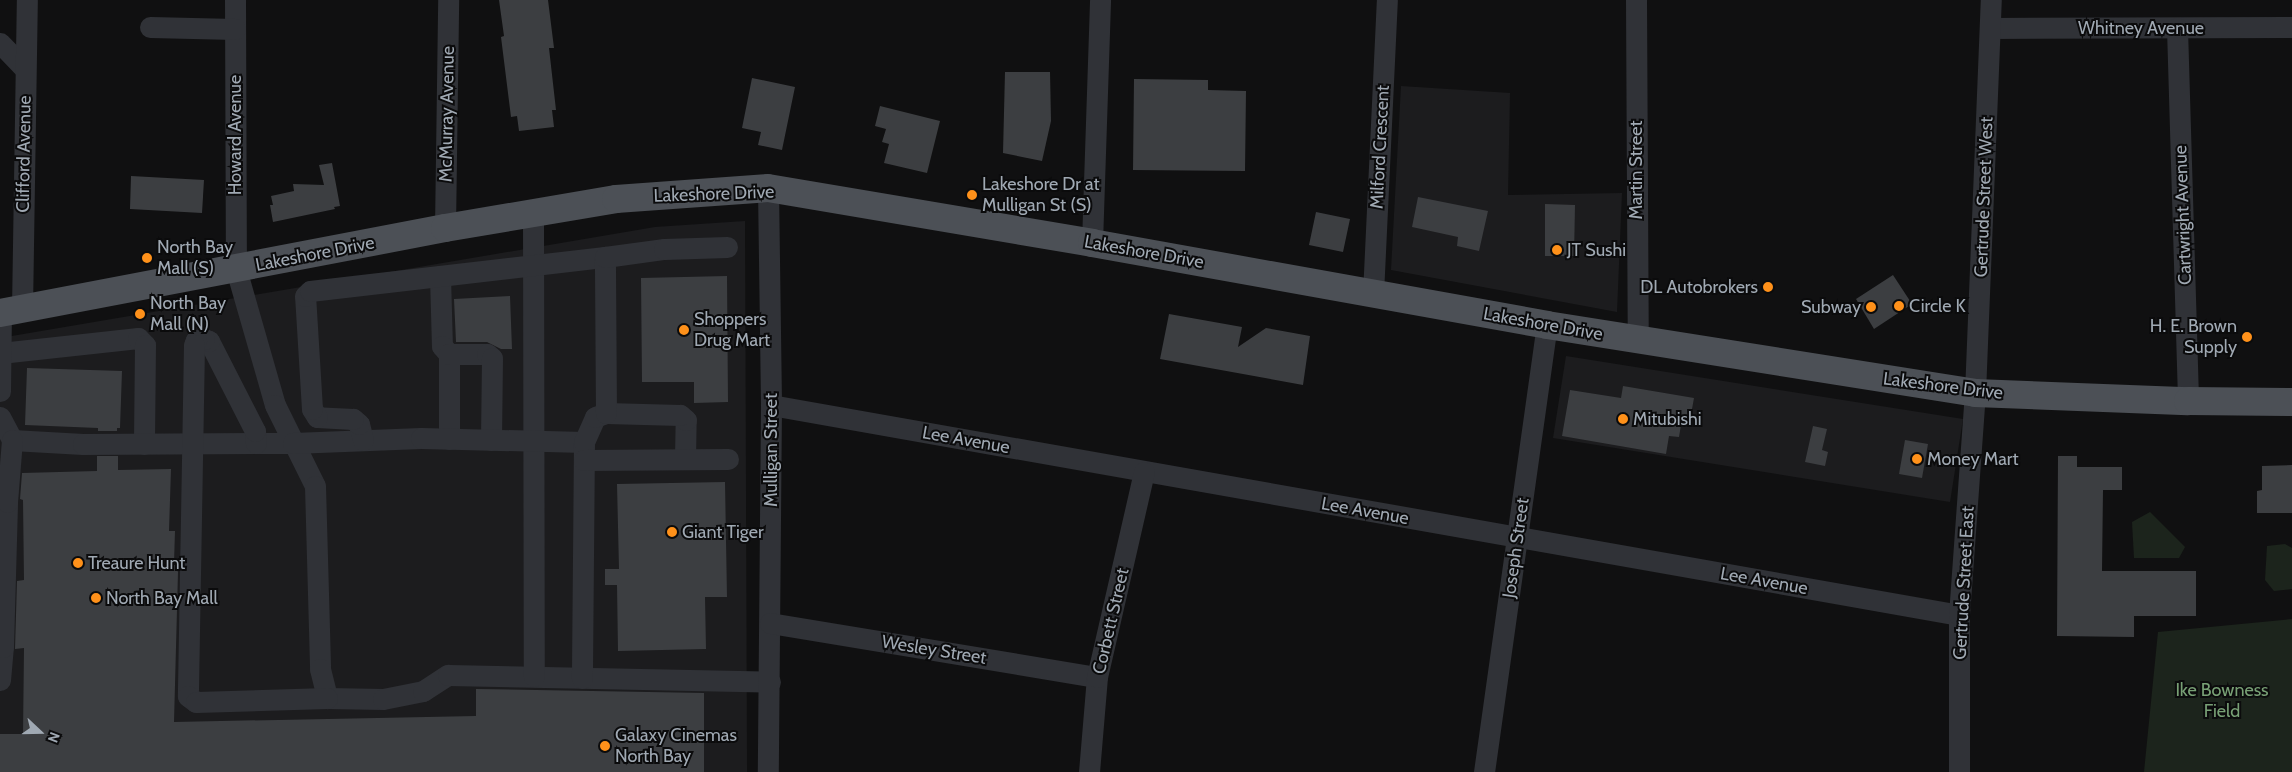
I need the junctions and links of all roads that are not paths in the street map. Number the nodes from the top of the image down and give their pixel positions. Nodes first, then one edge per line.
1 (27, 0) edge
2 (235, 0) edge
3 (448, 0) edge
4 (1100, 0) edge
5 (1387, 0) edge
6 (1636, 0) edge
7 (1990, 0) edge
8 (150, 27) dead end
9 (2292, 27) edge
10 (1991, 28) junction
11 (2177, 28) junction
12 (235, 29) junction
13 (0, 43) edge
14 (25, 69) junction
15 (768, 188) junction
16 (533, 213) junction
17 (445, 228) junction
18 (1092, 243) junction
19 (727, 247) dead end
20 (606, 257) junction
21 (533, 266) junction
22 (236, 269) junction
23 (440, 276) junction
24 (1372, 294) junction
25 (8, 311) edge
26 (1547, 324) junction
27 (1638, 340) junction
28 (0, 353) edge
29 (449, 354) junction
30 (0, 391) edge
31 (1975, 393) junction
32 (2188, 401) junction
33 (2292, 402) edge
34 (771, 405) junction
35 (606, 413) junction
36 (0, 417) edge
37 (449, 439) junction
38 (12, 440) junction
39 (363, 440) junction
40 (491, 440) junction
41 (533, 442) junction
42 (256, 443) junction
43 (293, 443) junction
44 (144, 444) junction
45 (193, 444) junction
46 (584, 451) junction
47 (685, 459) junction
48 (728, 459) dead end
49 (1144, 472) junction
50 (1518, 538) junction
51 (1959, 615) junction
52 (770, 623) junction
53 (534, 676) junction
54 (1097, 677) junction
55 (582, 678) junction
56 (0, 680) edge
57 (770, 682) junction
58 (327, 698) junction
59 (768, 772) edge
60 (1089, 772) edge
61 (1484, 772) edge
62 (1959, 772) edge

1 - 14 street, Clifford Avenue
2 - 12 street, Howard Avenue
3 - 17 street, McMurray Avenue
4 - 18 street
5 - 24 street, Milford Crescent
6 - 27 street, Martin Street
7 - 10 street, Gertrude Street West
8 - 12 street
9 - 11 street, Whitney Avenue
10 - 11 street, Whitney Avenue
10 - 31 street, Gertrude Street West
11 - 32 street, Cartwright Avenue
12 - 22 street, Howard Avenue
13 - 14 street
14 - 25 street, Clifford Avenue
15 - 16 main road, Lakeshore Drive
15 - 18 main road, Lakeshore Drive
15 - 34 street, Mulligan Street
16 - 17 main road, Lakeshore Drive
16 - 21 street
17 - 22 main road, Lakeshore Drive
18 - 24 main road, Lakeshore Drive
19 - 20 street
20 - 21 street
20 - 35 street
21 - 23 street
21 - 41 street
22 - 25 main road, Lakeshore Drive
22 - 43 street, Howard Avenue
23 - 29 street
23 - 39 street
24 - 26 main road, Lakeshore Drive
25 - 28 street, Clifford Avenue
26 - 27 main road, Lakeshore Drive
26 - 50 street, Joseph Street
27 - 31 main road, Lakeshore Drive
28 - 30 street, Clifford Avenue
28 - 44 street
29 - 37 street
29 - 40 street
31 - 32 main road, Lakeshore Drive
31 - 51 street, Gertrude Street East
32 - 33 main road, Lakeshore Drive
34 - 49 street, Lee Avenue
34 - 52 street, Mulligan Street
35 - 46 street
35 - 47 street
36 - 38 street
37 - 39 street
37 - 40 street
38 - 44 street
38 - 56 street
39 - 43 street
40 - 41 street
41 - 46 street
41 - 53 street
42 - 43 street
42 - 45 street
42 - 45 street
43 - 58 street, Howard Avenue
44 - 45 street
45 - 58 street
46 - 47 street
46 - 55 street
47 - 48 street
49 - 50 street, Lee Avenue
49 - 54 street, Corbett Street
50 - 51 street, Lee Avenue
50 - 61 street, Joseph Street
51 - 62 street, Gertrude Street East
52 - 54 street, Wesley Street
52 - 57 street, Mulligan Street
53 - 55 street
53 - 58 street
54 - 60 street, Corbett Street
55 - 57 street
57 - 59 street, Mulligan Street

